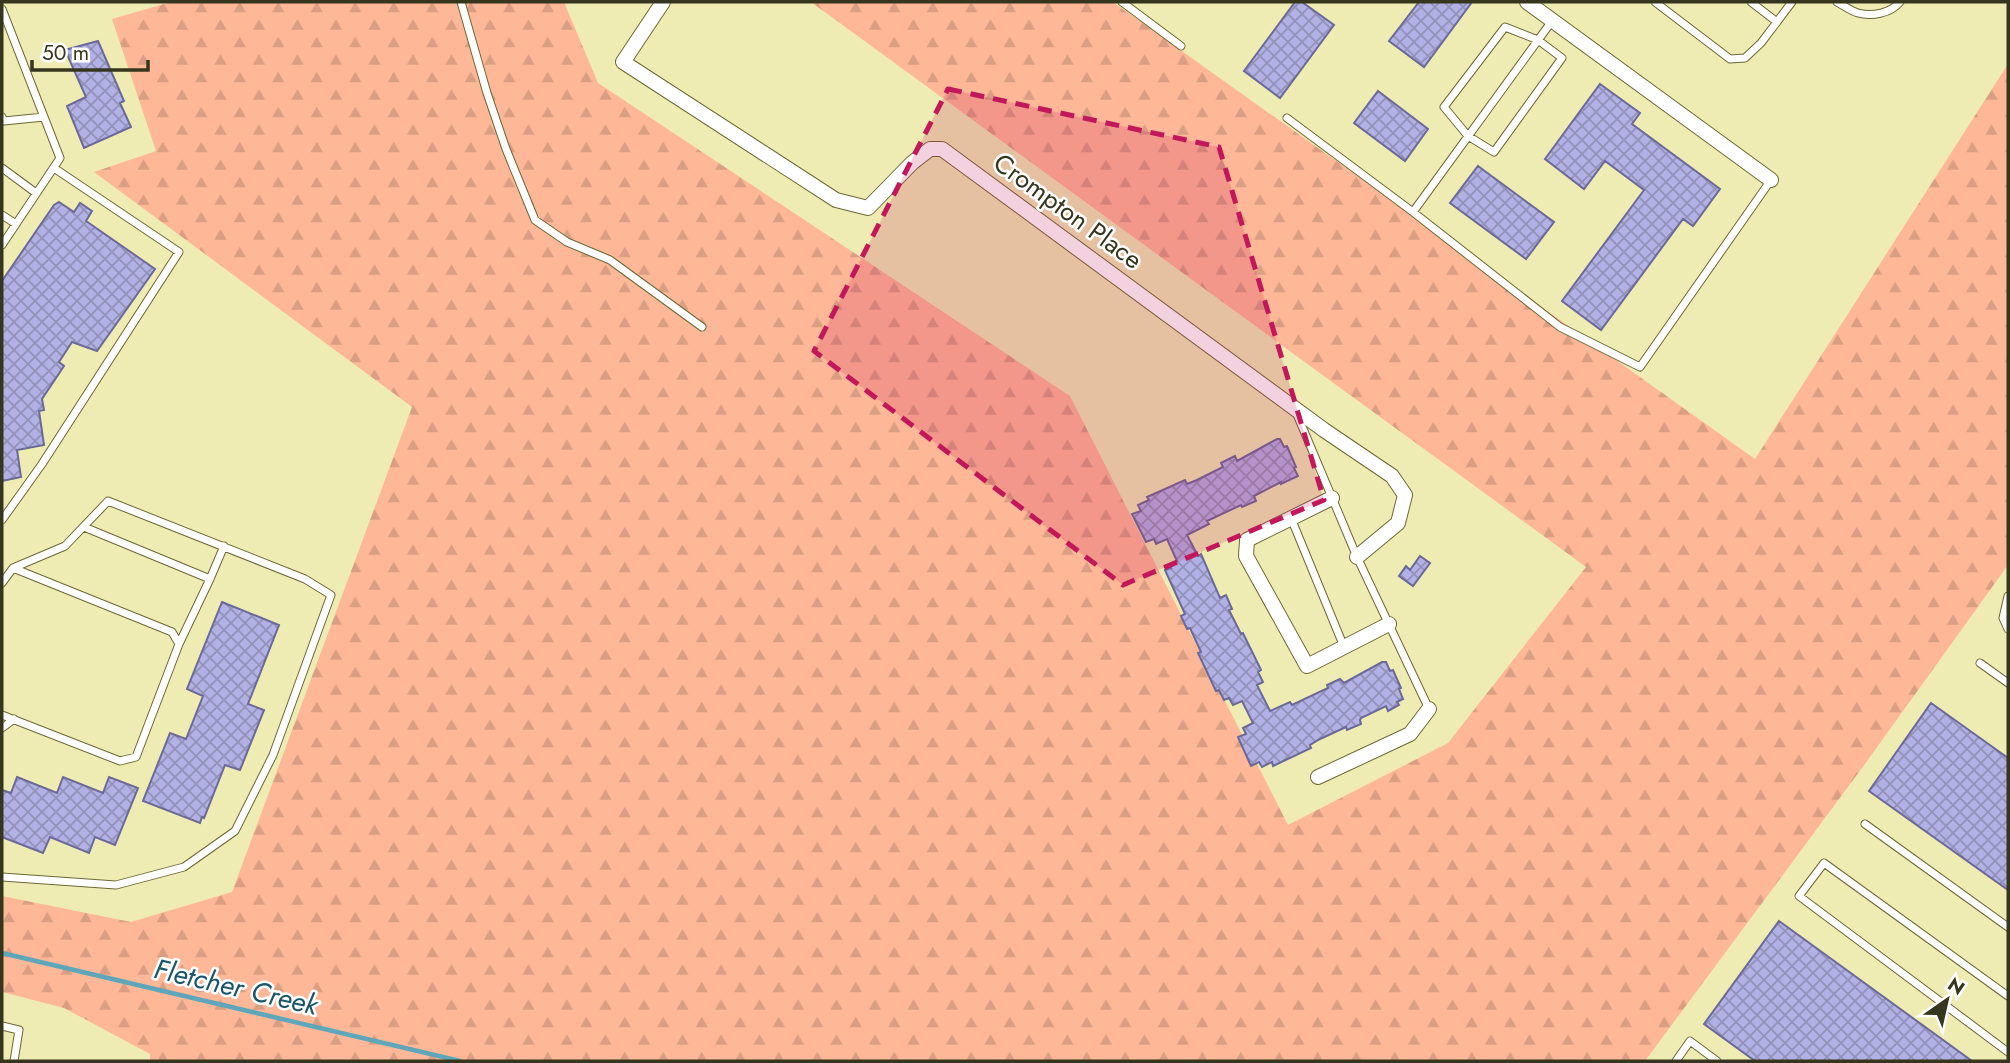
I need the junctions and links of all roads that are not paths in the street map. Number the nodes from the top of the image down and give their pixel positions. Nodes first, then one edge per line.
1 (461, 2) edge
2 (663, 2) edge
3 (1122, 2) edge
4 (1527, 2) edge
5 (1656, 2) edge
6 (1751, 2) edge
7 (1791, 2) edge
8 (1837, 2) edge
9 (1900, 2) edge
10 (2, 9) edge
11 (1553, 20) junction
12 (1777, 22) junction
13 (11, 32) junction
14 (2, 35) edge
15 (1538, 40) junction
16 (1181, 46) dead end
17 (2, 117) edge
18 (44, 117) junction
19 (1287, 118) dead end
20 (1468, 136) junction
21 (54, 168) junction
22 (2, 169) edge
23 (1771, 180) joint
24 (36, 193) junction
25 (1413, 212) junction
26 (2, 215) edge
27 (16, 224) junction
28 (2, 245) edge
29 (702, 327) dead end
30 (1294, 409) junction
31 (1332, 498) junction
32 (1291, 519) junction
33 (2, 520) edge
34 (84, 527) junction
35 (224, 546) junction
36 (1357, 557) junction
37 (13, 568) junction
38 (210, 579) junction
39 (2, 583) edge
40 (2008, 597) edge
41 (1389, 624) junction
42 (2008, 629) edge
43 (179, 644) junction
44 (1344, 647) junction
45 (1980, 663) dead end
46 (2008, 683) edge
47 (1429, 709) joint
48 (2, 715) edge
49 (14, 719) junction
50 (2, 728) edge
51 (1318, 777) dead end
52 (1865, 824) dead end
53 (2, 877) edge
54 (2008, 927) edge
55 (2008, 996) edge
56 (2, 1026) edge
57 (2008, 1052) edge
58 (14, 1061) edge
59 (1676, 1061) edge
60 (1717, 1061) edge

1 - 29 lane
2 - 30 street, Crompton Place
3 - 16 lane
4 - 11 street
5 - 12 lane
6 - 12 lane
7 - 12 lane
8 - 9 lane
10 - 13 lane
11 - 15 lane
11 - 23 street
13 - 14 lane
13 - 18 lane
15 - 20 lane
15 - 20 lane
15 - 20 lane
17 - 18 lane
18 - 21 lane
19 - 25 lane
20 - 25 lane
21 - 24 lane
21 - 33 lane
22 - 24 lane
23 - 25 lane
24 - 27 lane
26 - 27 lane
27 - 28 lane
30 - 31 lane
30 - 36 street, Crompton Place
31 - 32 street
31 - 36 lane
32 - 44 lane
32 - 44 street
34 - 35 lane
34 - 37 lane
34 - 38 lane
35 - 38 lane
35 - 53 lane
36 - 41 lane
37 - 39 lane
37 - 43 lane
38 - 43 lane
40 - 42 lane
41 - 44 street
41 - 47 lane
43 - 49 lane
45 - 46 lane
47 - 51 street
48 - 49 lane
49 - 50 lane
52 - 54 lane
55 - 57 lane
56 - 58 lane
59 - 60 lane

